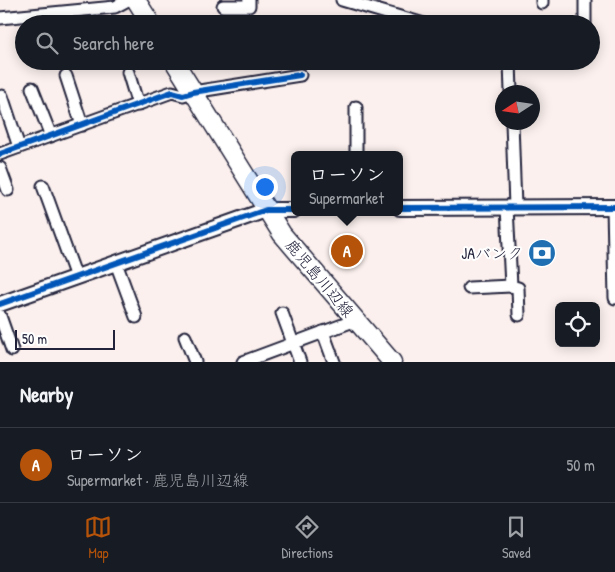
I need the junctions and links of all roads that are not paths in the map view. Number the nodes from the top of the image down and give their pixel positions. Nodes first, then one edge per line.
1 (128, 0) edge
2 (136, 0) edge
3 (249, 0) edge
4 (342, 0) edge
5 (585, 0) edge
6 (223, 6) dead end
7 (31, 15) edge
8 (145, 15) edge
9 (393, 15) edge
10 (585, 15) edge
11 (15, 17) edge
12 (0, 18) edge
13 (180, 70) edge
14 (510, 70) edge
15 (128, 72) dead end
16 (300, 75) dead end
17 (66, 76) dead end
18 (511, 85) edge
19 (32, 88) dead end
20 (193, 92) junction
21 (2, 96) dead end
22 (138, 105) junction
23 (356, 106) dead end
24 (82, 125) junction
25 (512, 130) edge
26 (51, 136) junction
27 (19, 147) junction
28 (356, 151) edge
29 (0, 154) edge
30 (0, 168) edge
31 (43, 186) dead end
32 (8, 190) dead end
33 (511, 207) junction
34 (614, 207) edge
35 (403, 208) edge
36 (266, 210) junction
37 (291, 210) edge
38 (116, 263) junction
39 (76, 277) junction
40 (510, 286) junction
41 (469, 288) dead end
42 (615, 298) edge
43 (0, 304) edge
44 (282, 313) dead end
45 (519, 315) dead end
46 (0, 316) edge
47 (136, 317) dead end
48 (356, 320) junction
49 (323, 332) junction
50 (185, 337) dead end
51 (293, 343) junction
52 (12, 350) dead end
53 (268, 358) edge
54 (195, 362) edge
55 (243, 362) edge
56 (300, 362) edge
57 (334, 362) edge
58 (392, 362) edge

1 - 7 street
2 - 8 main road
3 - 6 street
4 - 9 street
5 - 10 street
11 - 12 street
13 - 20 main road, 鹿児島川辺線
14 - 18 street
15 - 22 street
16 - 20 street
17 - 24 street
19 - 26 street
20 - 22 street
20 - 36 main road, 鹿児島川辺線
21 - 27 street
22 - 24 street
23 - 28 street
24 - 26 street
25 - 33 street
26 - 27 street
27 - 29 street
30 - 32 street
31 - 39 street
33 - 34 street
33 - 35 street
33 - 40 street
34 - 42 street
36 - 37 street
36 - 38 street
36 - 48 main road, 鹿児島川辺線
38 - 39 street
38 - 47 street
39 - 43 street
40 - 41 street
40 - 45 street
44 - 51 street
46 - 52 street
48 - 49 street
48 - 58 main road, 鹿児島川辺線
49 - 51 street
49 - 57 street
50 - 54 street
51 - 53 street
51 - 56 street
53 - 55 street

